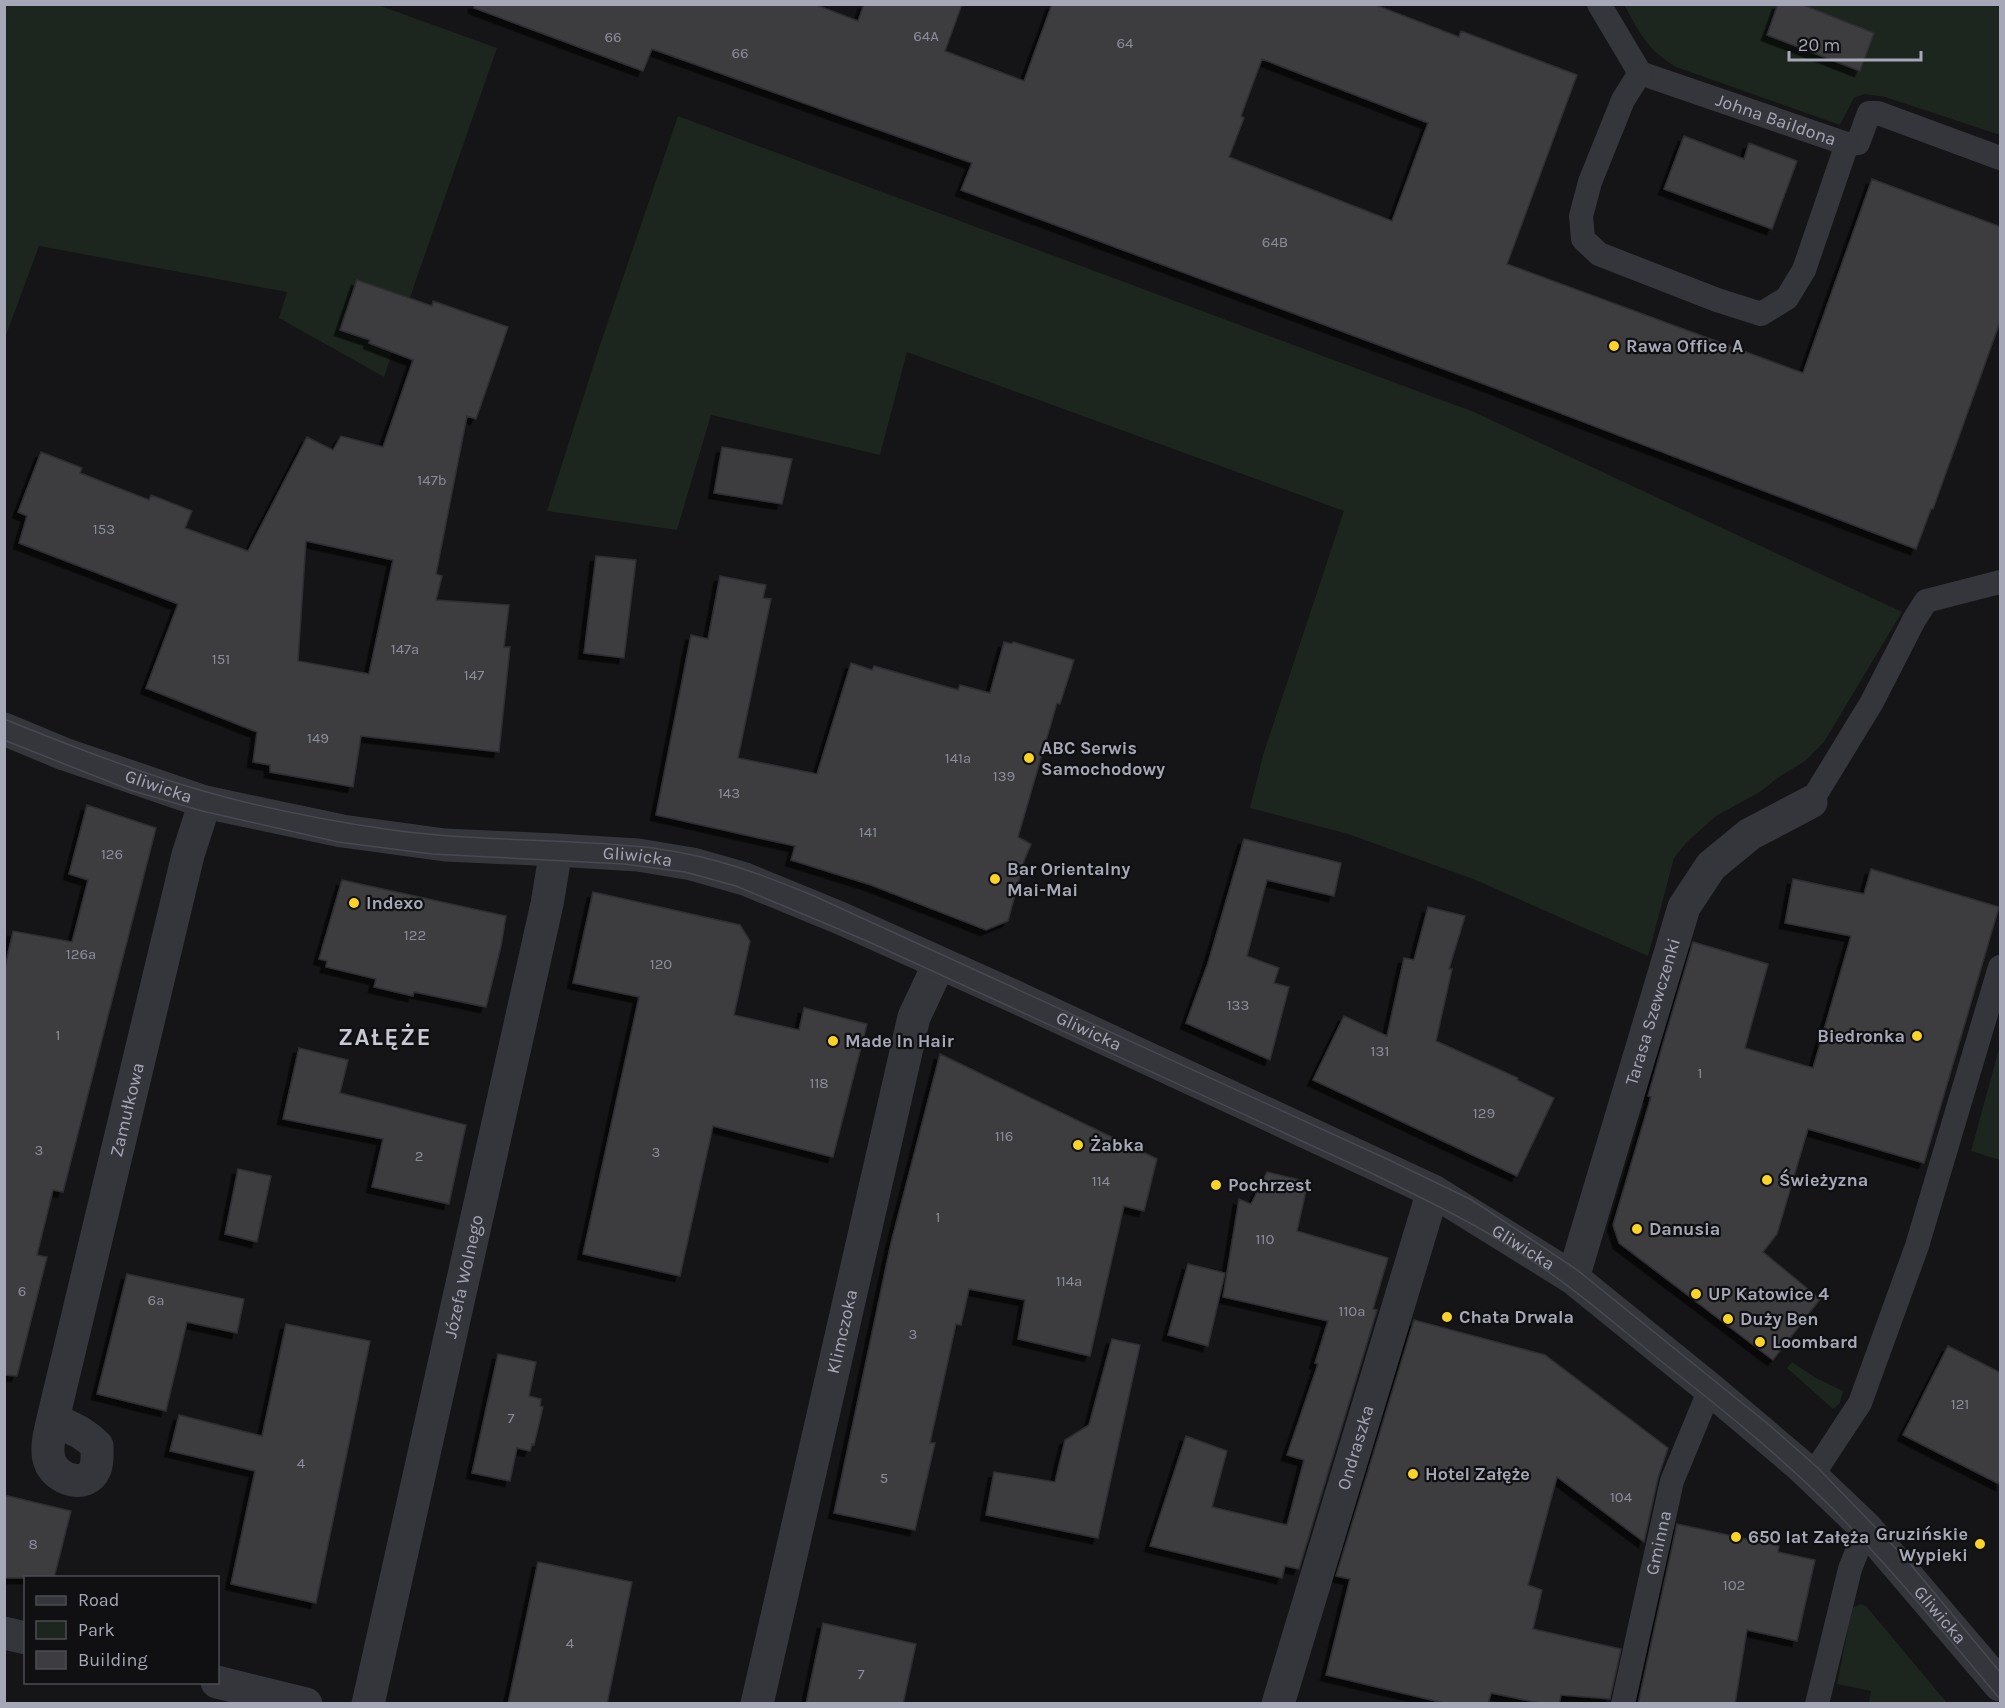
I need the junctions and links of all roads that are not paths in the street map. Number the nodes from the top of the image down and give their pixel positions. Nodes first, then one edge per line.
1 (1599, 4) edge
2 (1640, 73) junction
3 (1847, 144) junction
4 (2001, 158) edge
5 (2001, 582) edge
6 (4, 729) edge
7 (205, 802) junction
8 (1810, 802) joint
9 (556, 850) junction
10 (939, 964) junction
11 (2001, 967) edge
12 (1433, 1191) junction
13 (1573, 1278) junction
14 (1710, 1389) junction
15 (53, 1419) dead end
16 (1812, 1476) junction
17 (1866, 1528) junction
18 (4, 1633) edge
19 (24, 1638) edge
20 (219, 1683) edge
21 (2001, 1685) edge
22 (306, 1704) edge
23 (368, 1704) edge
24 (757, 1704) edge
25 (1278, 1704) edge
26 (1623, 1704) edge
27 (1817, 1704) edge

1 - 2 lane
2 - 3 lane, Johna Baildona
2 - 3 lane
3 - 4 lane, Johna Baildona
5 - 8 lane
6 - 7 street, Gliwicka
7 - 9 street, Gliwicka
7 - 15 street, Zamułkowa
8 - 13 street, Tarasa Szewczenki
9 - 10 street, Gliwicka
9 - 23 street, Józefa Wolnego
10 - 12 street, Gliwicka
10 - 24 street, Klimczoka
11 - 16 lane
12 - 13 street, Gliwicka
12 - 25 street, Ondraszka
13 - 14 street, Gliwicka
14 - 16 street, Gliwicka
14 - 26 lane, Gminna
16 - 17 street, Gliwicka
17 - 21 street, Gliwicka
17 - 27 lane
18 - 19 street
20 - 22 street

